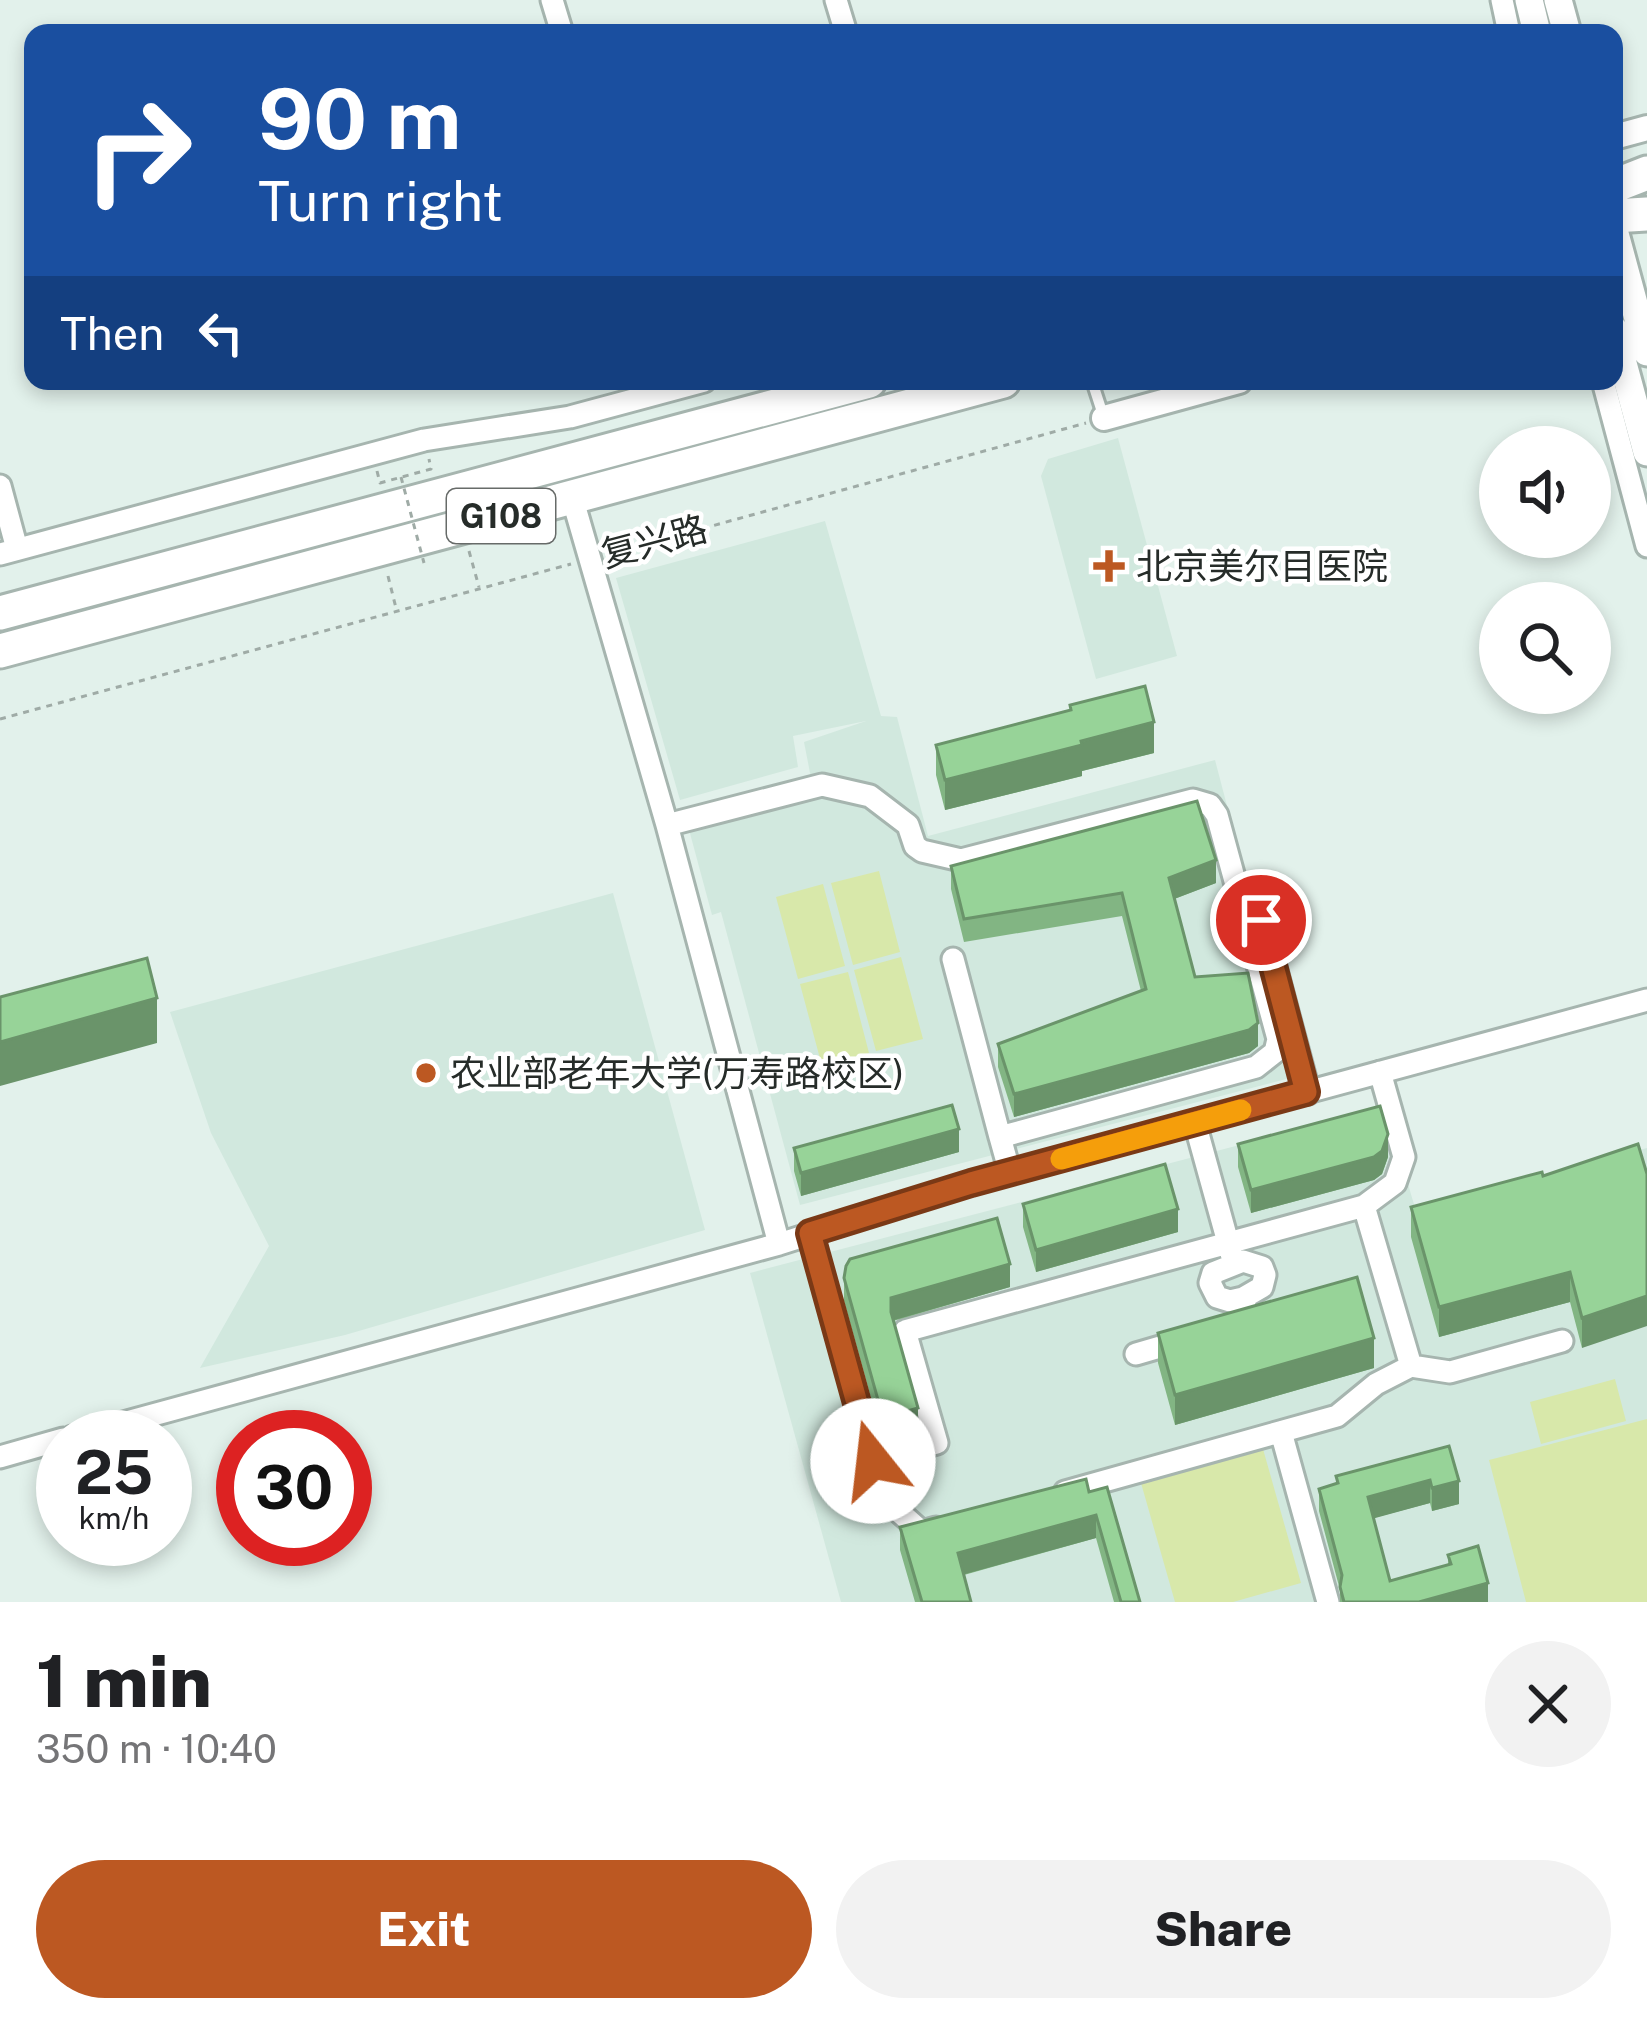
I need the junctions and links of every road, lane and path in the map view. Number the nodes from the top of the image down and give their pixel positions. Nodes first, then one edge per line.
1 (1633, 283) edge
2 (1647, 352) edge
3 (1623, 363) edge
4 (671, 390) edge
5 (835, 390) edge
6 (970, 390) edge
7 (1095, 390) edge
8 (1206, 390) edge
9 (1605, 390) edge
10 (1104, 418) junction
11 (1647, 452) edge
12 (431, 469) dead end
13 (400, 477) junction
14 (380, 483) dead end
15 (0, 486) edge
16 (572, 497) junction
17 (1647, 546) edge
18 (8, 551) edge
19 (470, 551) dead end
20 (589, 559) junction
21 (424, 563) dead end
22 (387, 573) dead end
23 (480, 589) junction
24 (397, 612) junction
25 (0, 613) edge
26 (0, 651) edge
27 (0, 719) edge
28 (667, 825) junction
29 (1261, 920) dead end
30 (953, 959) dead end
31 (1647, 1000) edge
32 (1380, 1072) junction
33 (1306, 1092) junction
34 (1195, 1123) junction
35 (1000, 1137) junction
36 (1010, 1173) junction
37 (1364, 1206) junction
38 (810, 1233) junction
39 (779, 1244) junction
40 (1231, 1253) junction
41 (1387, 1284) junction
42 (1364, 1291) edge
43 (1243, 1298) junction
44 (1272, 1316) edge
45 (1249, 1322) junction
46 (1226, 1328) edge
47 (1204, 1335) edge
48 (1562, 1341) dead end
49 (1136, 1354) dead end
50 (1411, 1366) junction
51 (171, 1410) edge
52 (1281, 1432) junction
53 (36, 1446) edge
54 (0, 1456) edge
55 (873, 1461) junction
56 (1034, 1501) edge
57 (967, 1520) edge
58 (1328, 1602) edge

1 - 2 main road
3 - 11 main road
4 - 18 street
5 - 25 highway, G108
6 - 16 highway, 复兴路 / G108
7 - 10 lane
8 - 10 street
9 - 17 street
10 - 20 path, 复兴路
12 - 13 path
13 - 14 path
13 - 21 path, bridge
15 - 18 street
16 - 20 street
16 - 26 highway, 复兴路 / G108
19 - 23 path
20 - 23 path, 复兴路
20 - 28 street
22 - 24 path
23 - 24 path, 复兴路
24 - 27 path, 复兴路
28 - 35 street
28 - 39 street
29 - 33 street
30 - 35 street
31 - 32 street
32 - 33 street
32 - 37 street
33 - 34 street
34 - 36 street
34 - 40 street
35 - 36 street
36 - 38 street
37 - 40 street
37 - 41 street
38 - 39 street
38 - 55 street
39 - 51 street
40 - 43 street
40 - 43 street
40 - 55 street
41 - 42 street
41 - 50 street
43 - 45 street
44 - 45 street
45 - 46 street
47 - 49 street
48 - 50 street
50 - 52 street
52 - 56 street
52 - 58 street
53 - 54 street
55 - 57 street

